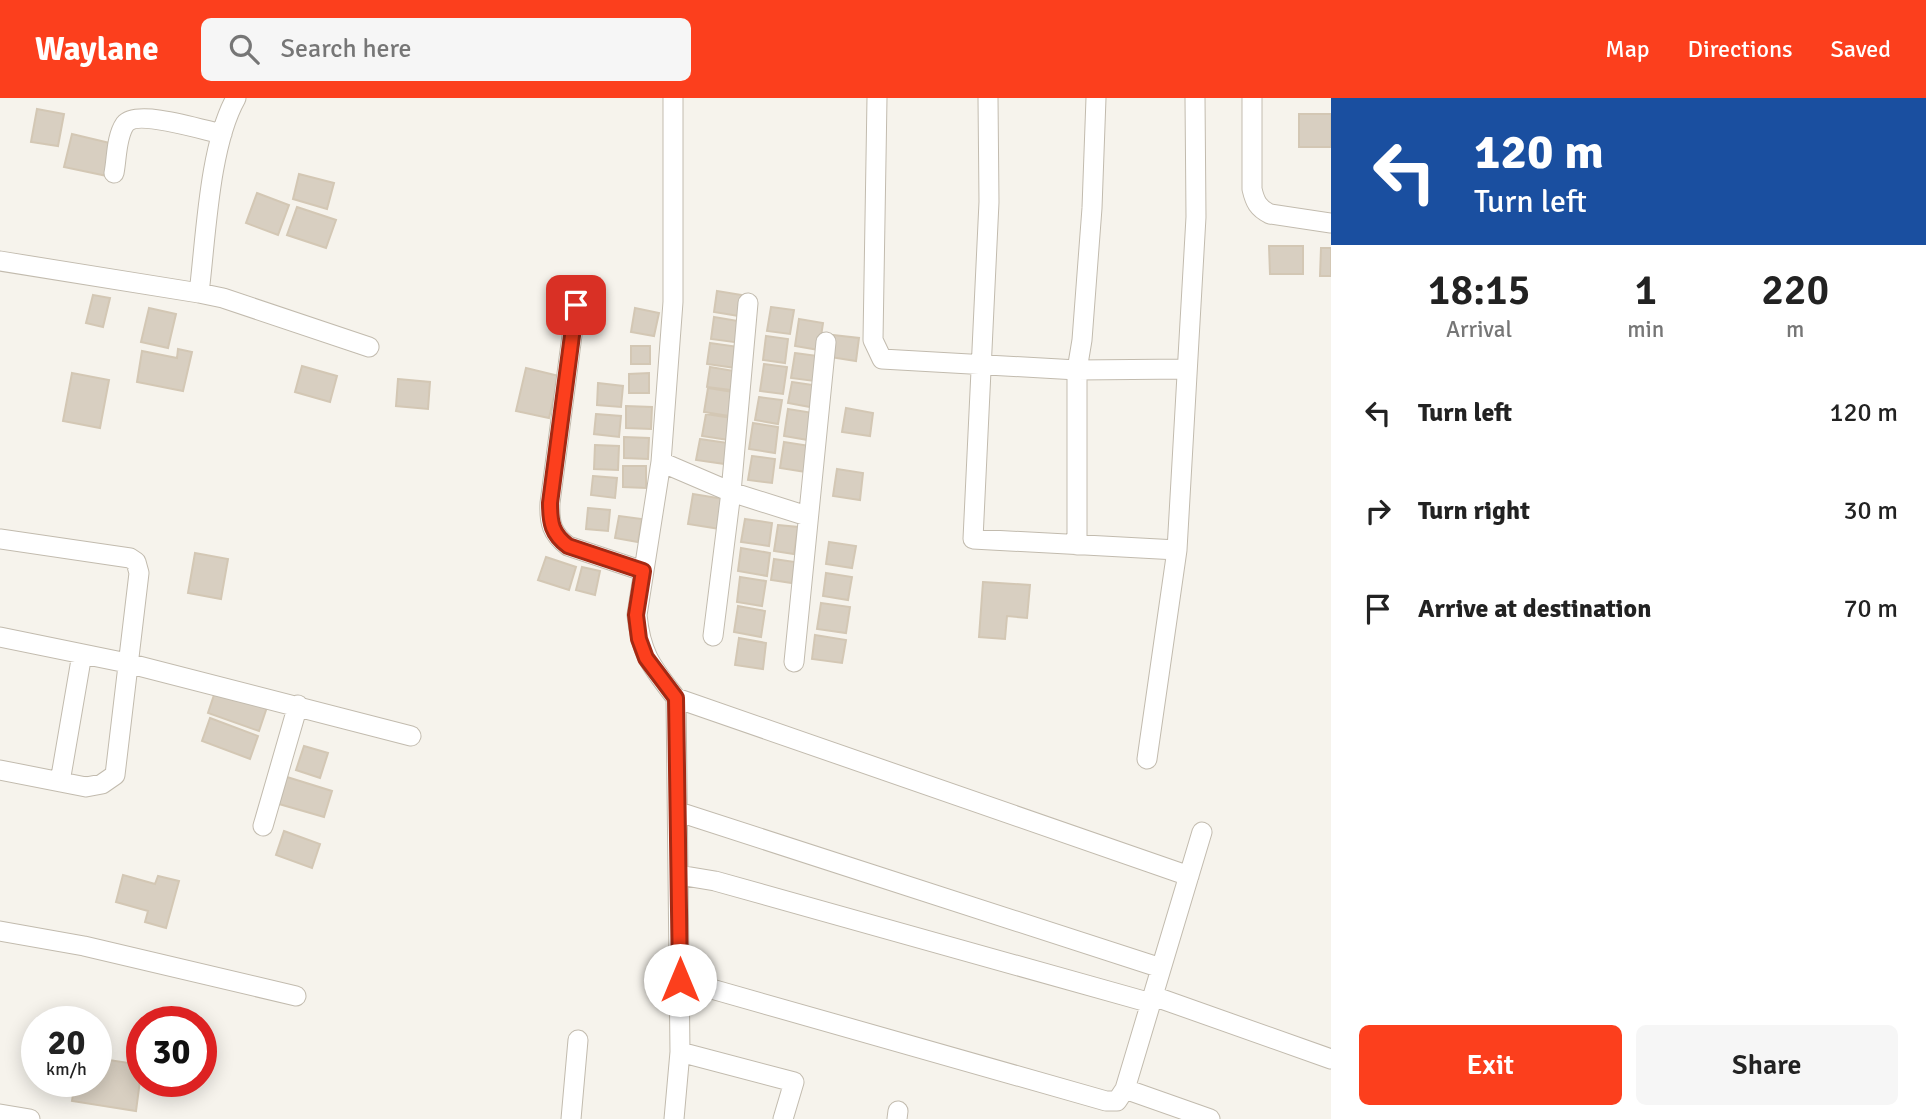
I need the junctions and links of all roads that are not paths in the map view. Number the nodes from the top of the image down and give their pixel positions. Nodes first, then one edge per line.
1 (236, 98) edge
2 (673, 98) edge
3 (877, 98) edge
4 (988, 98) edge
5 (1096, 98) edge
6 (1195, 98) edge
7 (1252, 98) edge
8 (222, 134) junction
9 (114, 173) dead end
10 (1331, 223) edge
11 (0, 261) edge
12 (199, 293) junction
13 (748, 303) dead end
14 (576, 305) dead end
15 (826, 342) dead end
16 (369, 347) dead end
17 (981, 365) junction
18 (1187, 369) junction
19 (1077, 370) junction
20 (661, 463) junction
21 (731, 492) junction
22 (807, 516) junction
23 (0, 539) edge
24 (1077, 545) junction
25 (1177, 550) junction
26 (643, 571) junction
27 (713, 636) dead end
28 (0, 637) edge
29 (82, 654) junction
30 (794, 662) dead end
31 (127, 663) junction
32 (676, 698) junction
33 (298, 705) junction
34 (411, 736) dead end
35 (1147, 759) dead end
36 (0, 770) edge
37 (60, 782) junction
38 (678, 812) junction
39 (263, 826) dead end
40 (1202, 832) dead end
41 (679, 875) junction
42 (1189, 876) junction
43 (0, 931) edge
44 (1161, 968) junction
45 (680, 980) junction
46 (296, 996) dead end
47 (1152, 999) junction
48 (578, 1040) dead end
49 (680, 1052) junction
50 (1331, 1059) edge
51 (1125, 1089) junction
52 (0, 1114) edge
53 (30, 1119) edge
54 (571, 1119) edge
55 (674, 1119) edge
56 (783, 1119) edge
57 (1210, 1119) edge

1 - 8 street
2 - 20 street
3 - 17 street
4 - 17 street
5 - 19 street
6 - 18 street
7 - 10 street
8 - 9 street
8 - 12 street
11 - 12 street
12 - 16 street
13 - 21 street
14 - 26 street
15 - 22 street
17 - 19 street
17 - 24 street
18 - 19 street
18 - 25 street
19 - 24 street
20 - 21 street
20 - 26 street
21 - 22 street
21 - 27 street
22 - 30 street
23 - 31 street
24 - 25 street
25 - 35 street
26 - 32 street
28 - 29 street
29 - 31 street
29 - 37 street
31 - 33 street
31 - 37 street
32 - 38 street
32 - 42 street
33 - 34 street
33 - 39 street
36 - 37 street
38 - 41 street
38 - 44 street
40 - 42 street
41 - 45 street
41 - 47 street
42 - 44 street
43 - 46 street
44 - 47 street
45 - 49 street
45 - 51 street
47 - 50 street
47 - 51 street
48 - 54 street
49 - 55 street
49 - 56 street
51 - 57 street
52 - 53 street

